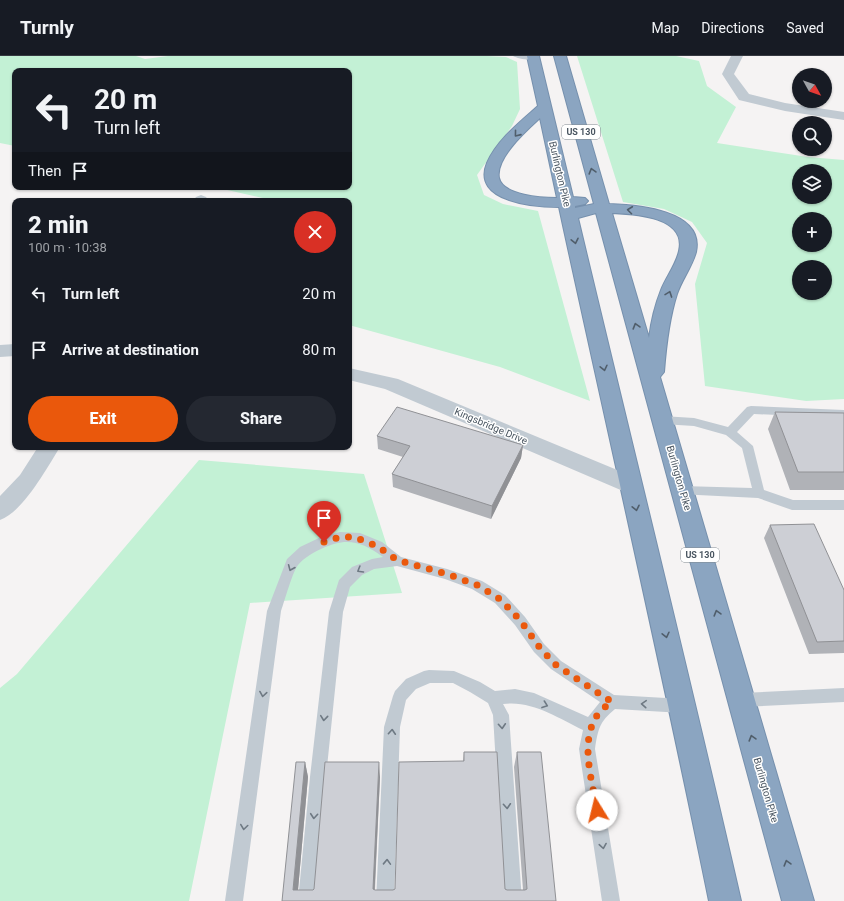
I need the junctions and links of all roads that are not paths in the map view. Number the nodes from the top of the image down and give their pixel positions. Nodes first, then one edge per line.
1 (516, 56) edge
2 (560, 56) edge
3 (737, 56) edge
4 (533, 57) edge
5 (545, 106) junction
6 (844, 116) edge
7 (601, 202) junction
8 (568, 209) junction
9 (12, 350) edge
10 (0, 351) edge
11 (352, 375) edge
12 (653, 387) junction
13 (844, 414) edge
14 (662, 420) junction
15 (730, 432) junction
16 (47, 450) edge
17 (631, 486) junction
18 (682, 491) junction
19 (759, 493) junction
20 (844, 505) edge
21 (0, 511) edge
22 (397, 560) junction
23 (844, 695) edge
24 (493, 698) junction
25 (741, 700) junction
26 (612, 702) junction
27 (683, 706) junction
28 (591, 726) junction
29 (234, 901) edge
30 (307, 901) edge
31 (385, 901) edge
32 (513, 901) edge
33 (611, 901) edge
34 (725, 901) edge
35 (798, 901) edge

1 - 4 lane
7 -> 2 highway, Burlington Pike / US 130
3 - 6 street
4 - 5 highway, Burlington Pike / US 130
5 - 8 highway, Burlington Pike / US 130
5 -> 8 highway
7 - 8 highway
12 -> 7 highway, Burlington Pike / US 130
12 -> 7 highway
8 -> 17 highway, Burlington Pike / US 130
9 - 10 street
11 - 17 street, Kingsbridge Drive
12 - 14 highway, Burlington Pike / US 130
13 - 15 lane
14 - 15 lane
14 - 18 highway, Burlington Pike / US 130
15 - 19 lane
16 - 21 street
17 -> 27 highway, Burlington Pike / US 130
18 - 19 lane
25 -> 18 highway, Burlington Pike / US 130
19 - 20 lane
22 - 26 lane
22 -> 29 lane
22 -> 30 lane
23 - 25 lane
24 -> 28 lane
31 -> 24 lane
24 -> 32 lane
35 -> 25 highway, Burlington Pike / US 130
27 -> 26 lane
26 - 28 lane
27 - 34 highway, Burlington Pike / US 130
28 -> 33 lane

